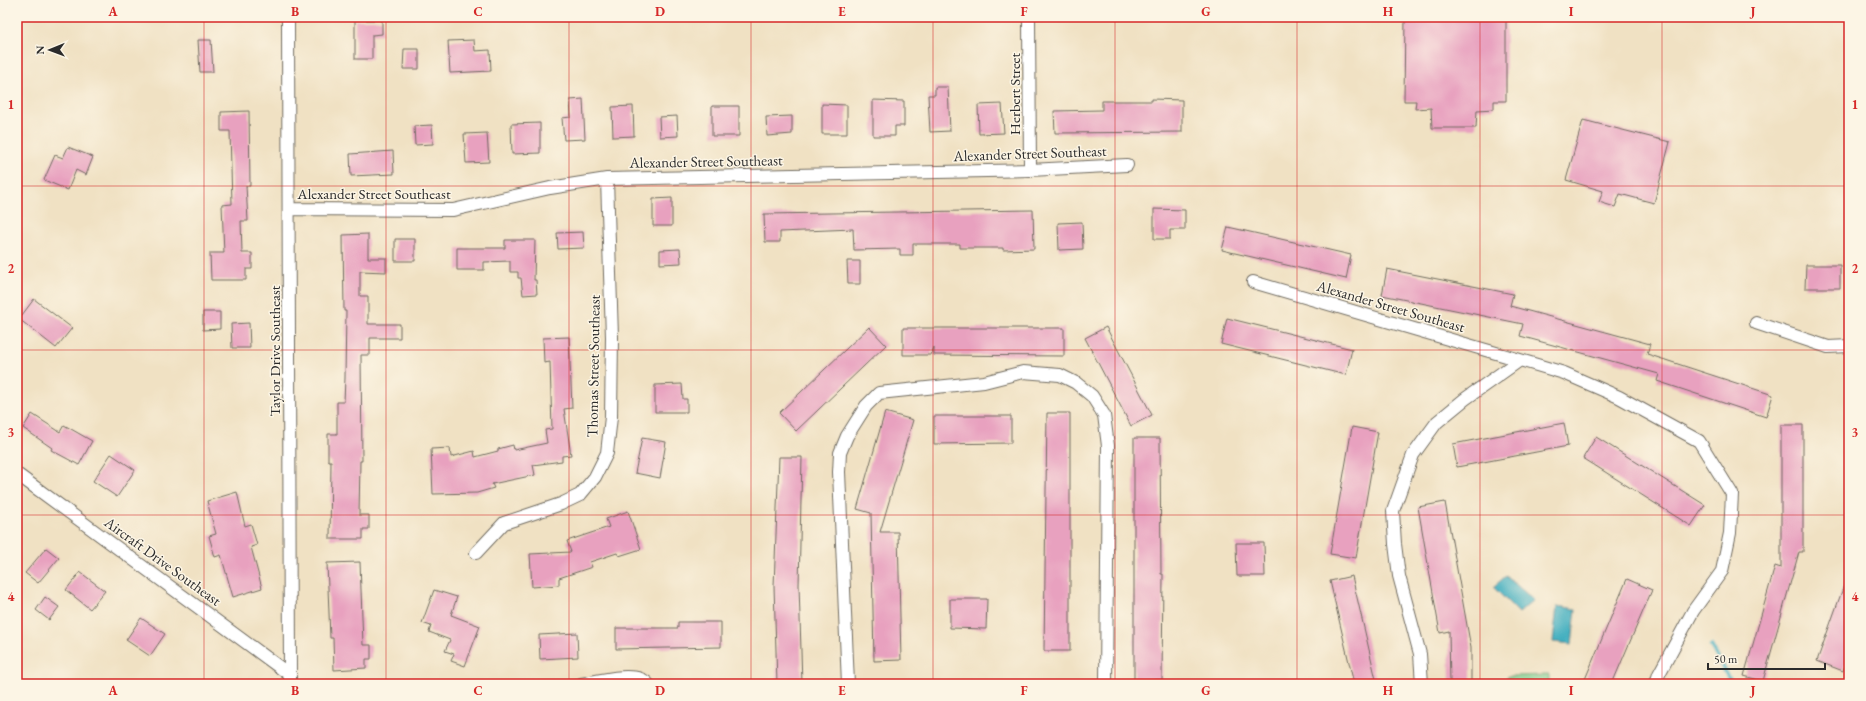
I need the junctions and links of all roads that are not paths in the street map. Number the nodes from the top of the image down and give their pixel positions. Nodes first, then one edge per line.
1 (288, 17) edge
2 (1030, 17) edge
3 (1127, 165) dead end
4 (1030, 170) junction
5 (607, 179) junction
6 (289, 209) junction
7 (1253, 282) dead end
8 (1756, 323) dead end
9 (1849, 346) edge
10 (1520, 360) junction
11 (17, 474) edge
12 (476, 553) dead end
13 (290, 679) edge
14 (581, 684) edge
15 (648, 684) edge
16 (848, 684) edge
17 (1106, 684) edge
18 (1422, 684) edge
19 (1656, 684) edge

1 - 6 street, Taylor Drive Southeast
2 - 4 street, Herbert Street
3 - 4 street, Alexander Street Southeast
4 - 5 street, Alexander Street Southeast
5 - 6 street, Alexander Street Southeast
5 - 12 street, Thomas Street Southeast
6 - 13 street, Taylor Drive Southeast
7 - 10 street, Alexander Street Southeast
8 - 9 street
10 - 18 street
10 - 19 street, Alexander Street Southeast
11 - 13 street, Aircraft Drive Southeast
14 - 15 street
16 - 17 street

